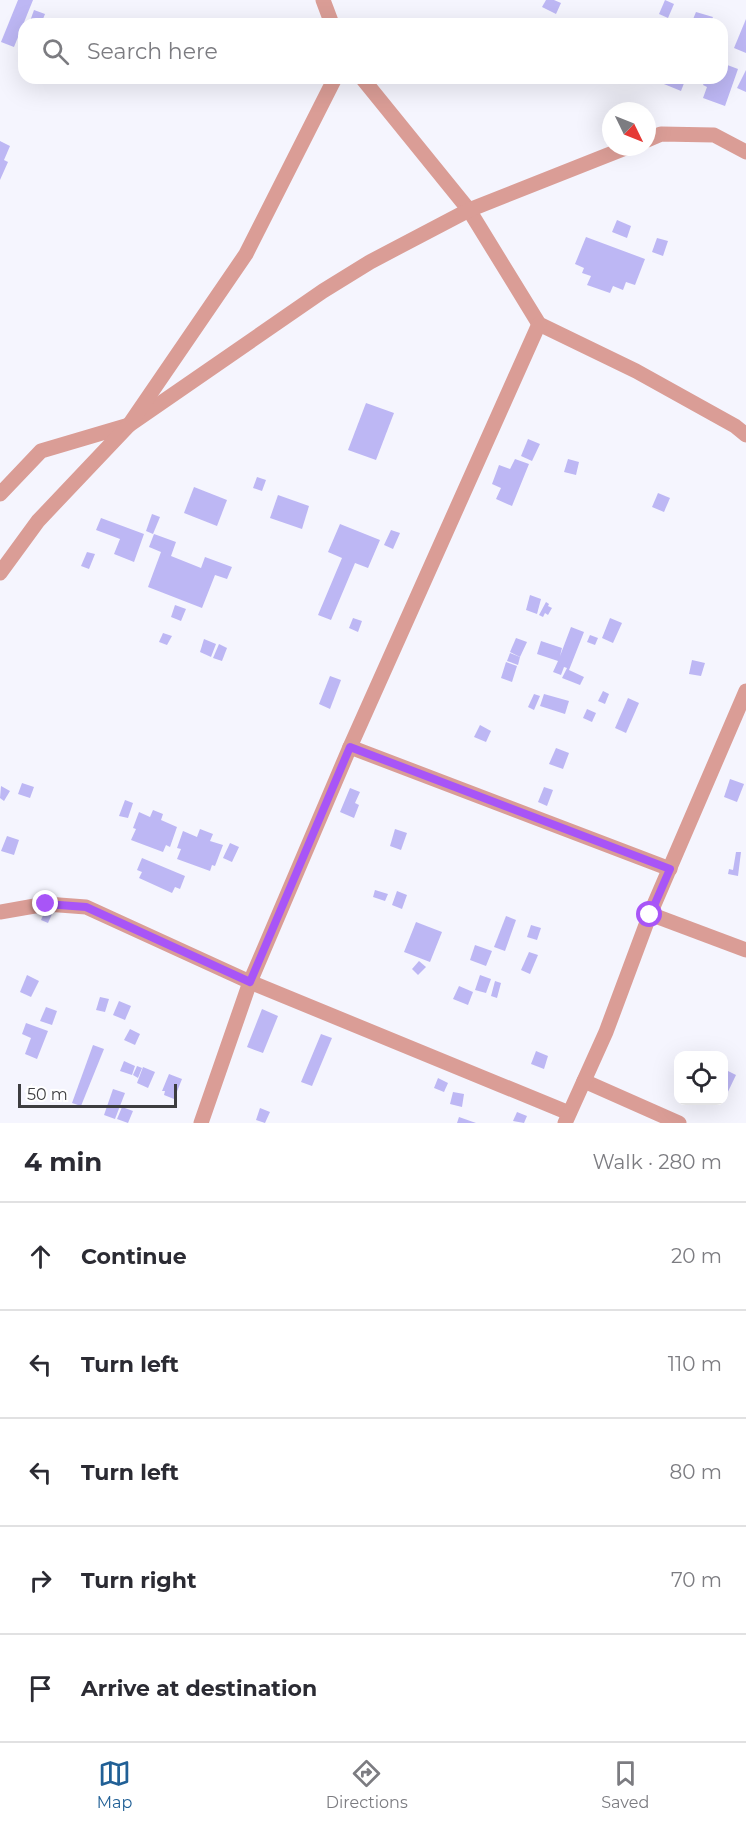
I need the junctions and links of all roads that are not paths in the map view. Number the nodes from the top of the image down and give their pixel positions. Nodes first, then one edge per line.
1 (323, 0) edge
2 (330, 18) edge
3 (332, 84) edge
4 (367, 84) edge
5 (656, 136) edge
6 (746, 152) edge
7 (605, 156) edge
8 (469, 210) junction
9 (539, 324) junction
10 (129, 425) junction
11 (746, 435) edge
12 (0, 494) edge
13 (0, 573) edge
14 (746, 691) edge
15 (350, 747) junction
16 (670, 869) junction
17 (0, 912) edge
18 (650, 915) junction
19 (746, 950) edge
20 (250, 982) junction
21 (584, 1081) junction
22 (567, 1118) edge
23 (201, 1123) edge
24 (679, 1123) edge

1 - 2 street
3 - 10 street
4 - 8 street
5 - 6 street
7 - 8 street
8 - 9 street
8 - 10 street
9 - 11 street
9 - 15 street
10 - 12 street
10 - 13 street
14 - 16 street
15 - 16 street
15 - 20 street
16 - 18 street
17 - 20 street
18 - 19 street
18 - 21 street
20 - 22 street
20 - 23 street
21 - 22 street
21 - 24 street

